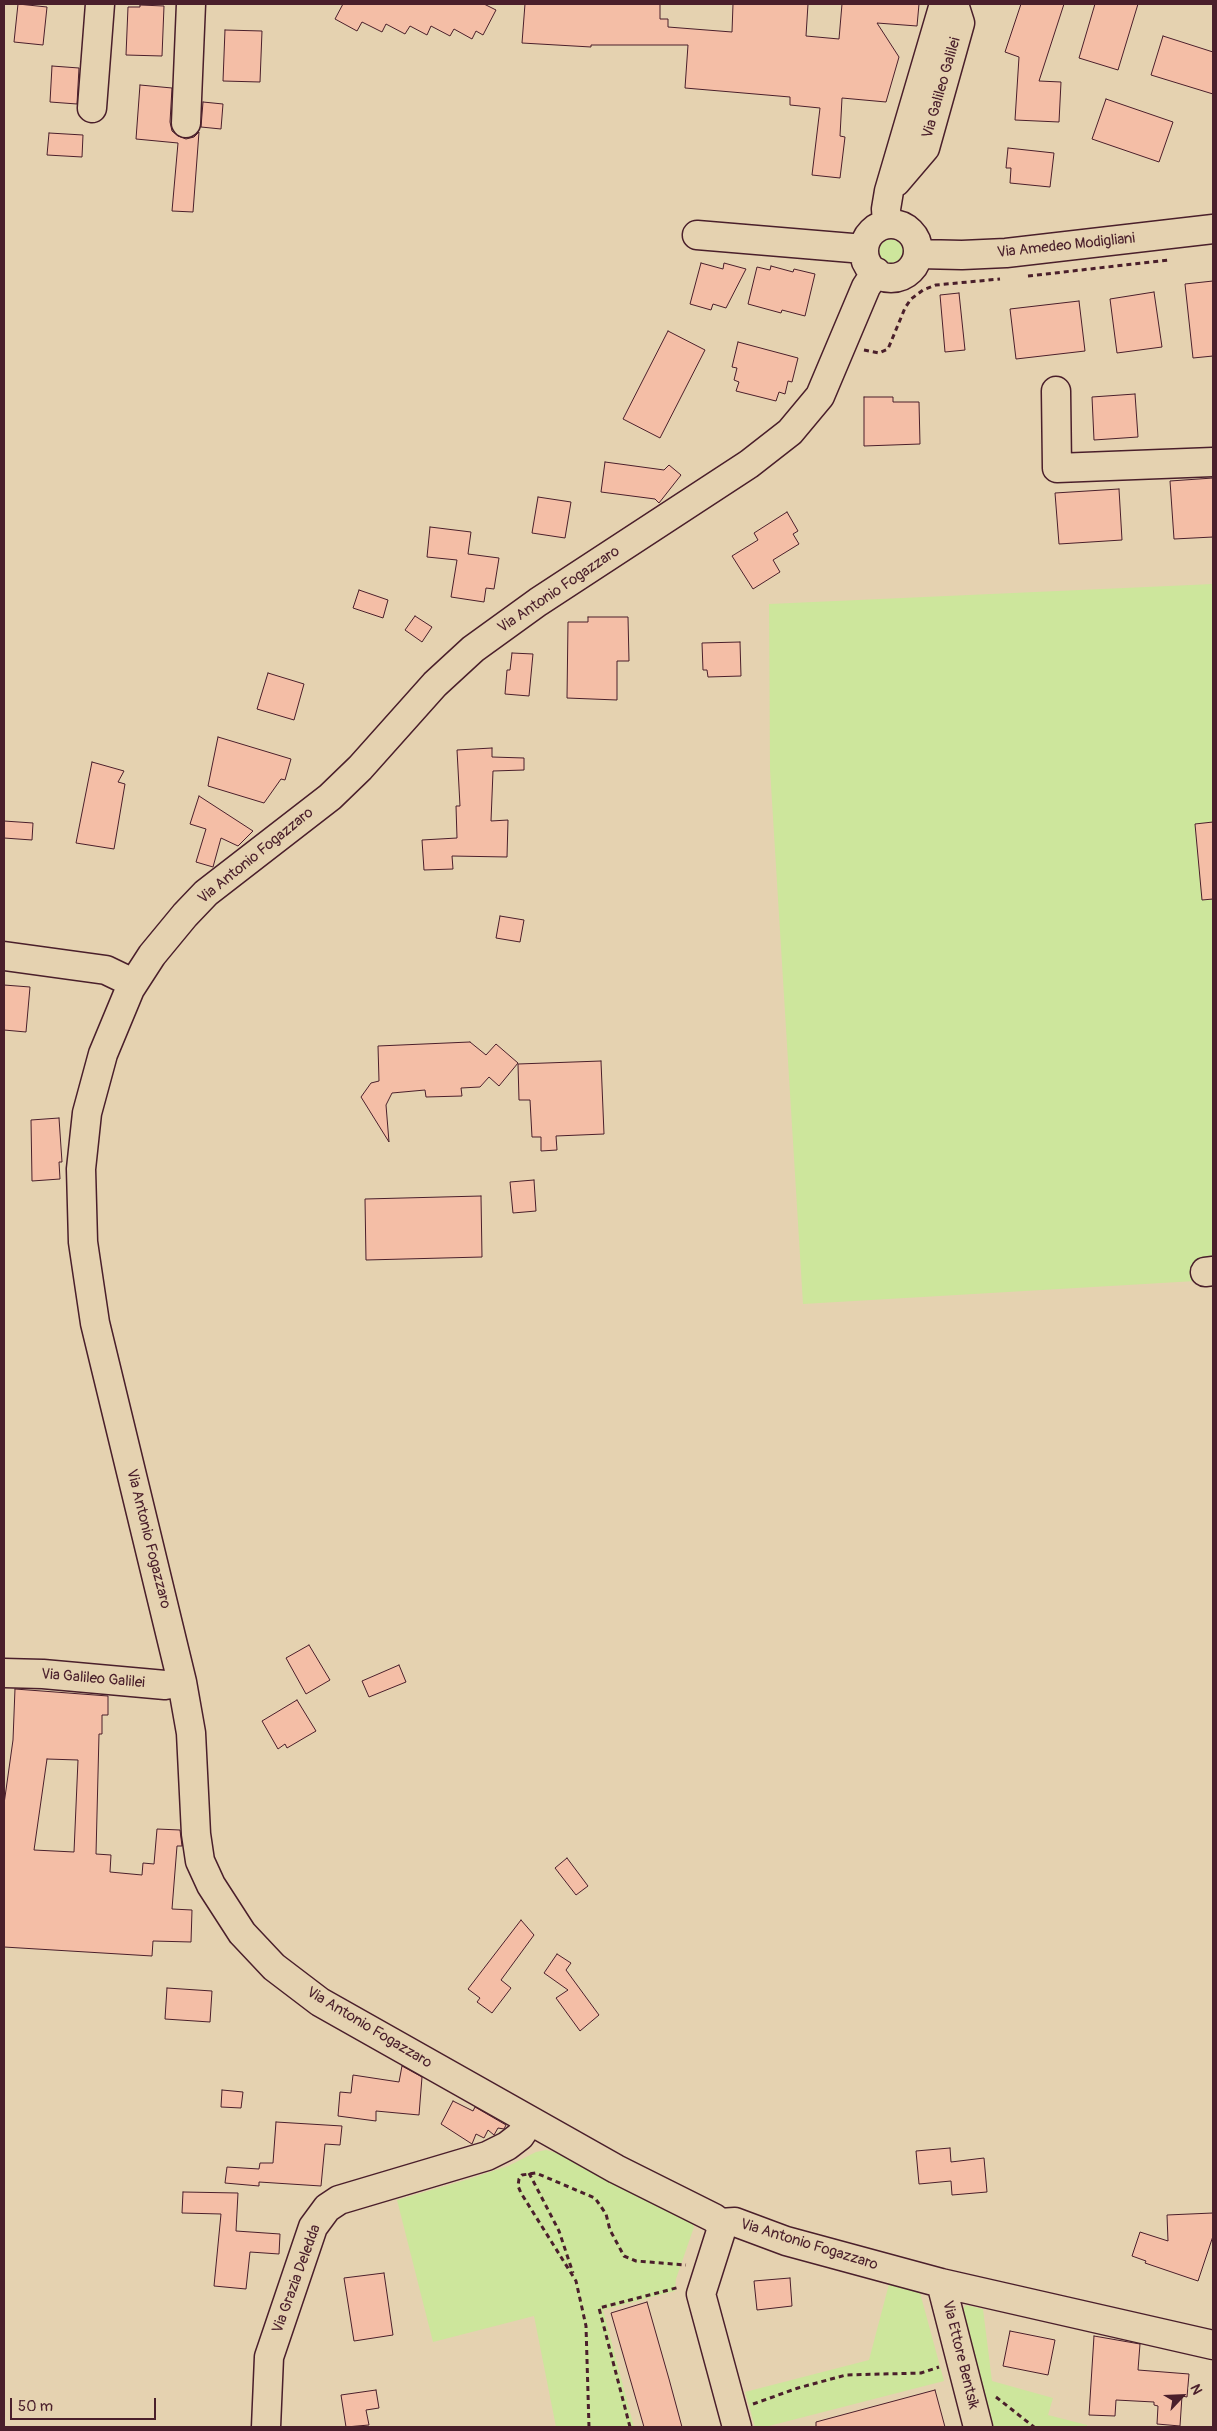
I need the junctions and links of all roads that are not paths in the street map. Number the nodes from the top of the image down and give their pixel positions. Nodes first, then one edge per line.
1 (100, 4) edge
2 (191, 4) edge
3 (944, 4) edge
4 (954, 4) edge
5 (92, 108) dead end
6 (186, 123) dead end
7 (889, 191) junction
8 (887, 223) junction
9 (1213, 229) edge
10 (697, 235) dead end
11 (919, 254) junction
12 (870, 261) junction
13 (1056, 391) dead end
14 (1213, 462) edge
15 (4, 956) edge
16 (133, 983) junction
17 (4, 1673) edge
18 (182, 1682) junction
19 (530, 2121) junction
20 (719, 2223) junction
21 (941, 2283) junction
22 (1213, 2344) edge
23 (742, 2417) edge
24 (266, 2427) edge
25 (978, 2427) edge

1 - 5 street
2 - 6 street
3 - 7 street, Via Galileo Galilei
4 - 7 street, Via Galileo Galilei
7 - 8 street, Via Galileo Galilei
8 - 11 street
8 - 12 street
9 - 11 street, Via Amedeo Modigliani
10 - 12 street
11 - 12 street
12 - 16 street, Via Antonio Fogazzaro
13 - 14 street
15 - 16 street
16 - 18 street, Via Antonio Fogazzaro
17 - 18 street, Via Galileo Galilei
18 - 19 street, Via Antonio Fogazzaro
19 - 20 street, Via Antonio Fogazzaro
19 - 24 street, Via Grazia Deledda
20 - 21 street, Via Antonio Fogazzaro
20 - 23 street
21 - 22 street, Via Antonio Fogazzaro
21 - 25 street, Via Ettore Bentsik

